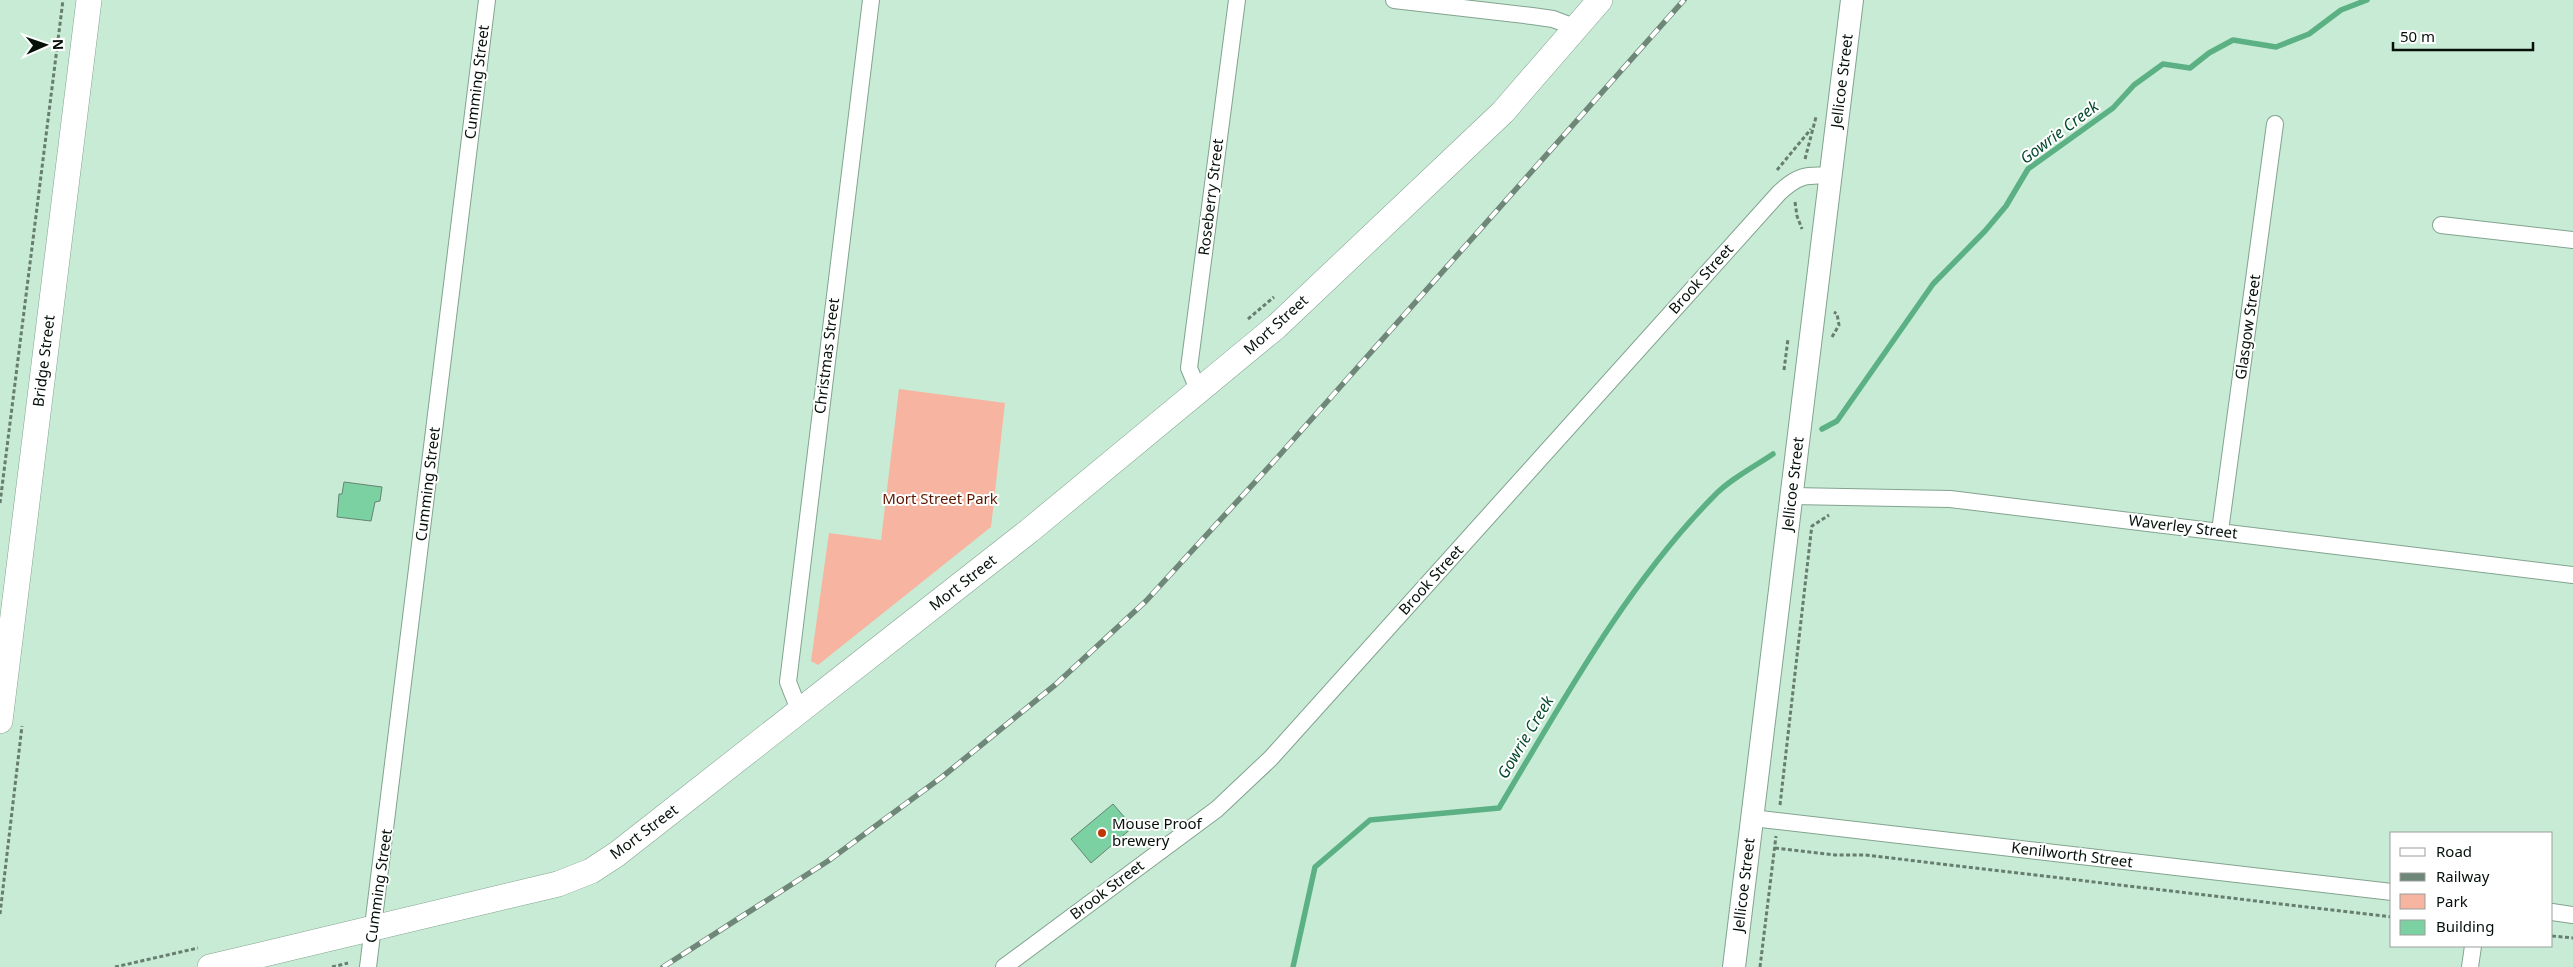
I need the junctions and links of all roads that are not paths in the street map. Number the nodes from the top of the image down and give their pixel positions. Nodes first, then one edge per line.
1 (88, 0) edge
2 (486, 0) edge
3 (871, 0) edge
4 (1237, 0) edge
5 (1394, 0) edge
6 (1600, 0) edge
7 (1852, 0) edge
8 (1574, 27) junction
9 (2275, 124) dead end
10 (1830, 176) junction
11 (2441, 225) dead end
12 (2573, 240) edge
13 (1199, 392) junction
14 (1793, 486) junction
15 (2220, 531) junction
16 (2573, 575) edge
17 (2, 687) edge
18 (799, 710) junction
19 (0, 721) edge
20 (1752, 818) junction
21 (2390, 892) edge
22 (2553, 912) edge
23 (2573, 915) edge
24 (373, 929) junction
25 (2473, 947) edge
26 (210, 967) edge
27 (368, 967) edge
28 (1004, 967) edge
29 (1734, 967) edge
30 (2470, 967) edge

1 - 17 main road, Bridge Street
2 - 24 street, Cumming Street
3 - 18 street, Christmas Street
4 - 13 street, Roseberry Street
5 - 8 street
6 - 8 main road, Mort Street
7 - 10 main road, Jellicoe Street
8 - 13 main road, Mort Street
9 - 15 street, Glasgow Street
10 - 14 main road, Jellicoe Street
10 - 28 street, Brook Street
11 - 12 street
13 - 18 main road, Mort Street
14 - 15 street, Waverley Street
14 - 20 main road, Jellicoe Street
15 - 16 street, Waverley Street
17 - 19 main road, Bridge Street
18 - 24 main road, Mort Street
20 - 21 street, Kenilworth Street
20 - 29 main road, Jellicoe Street
22 - 23 street
24 - 26 main road, Mort Street
24 - 27 street, Cumming Street
25 - 30 street

